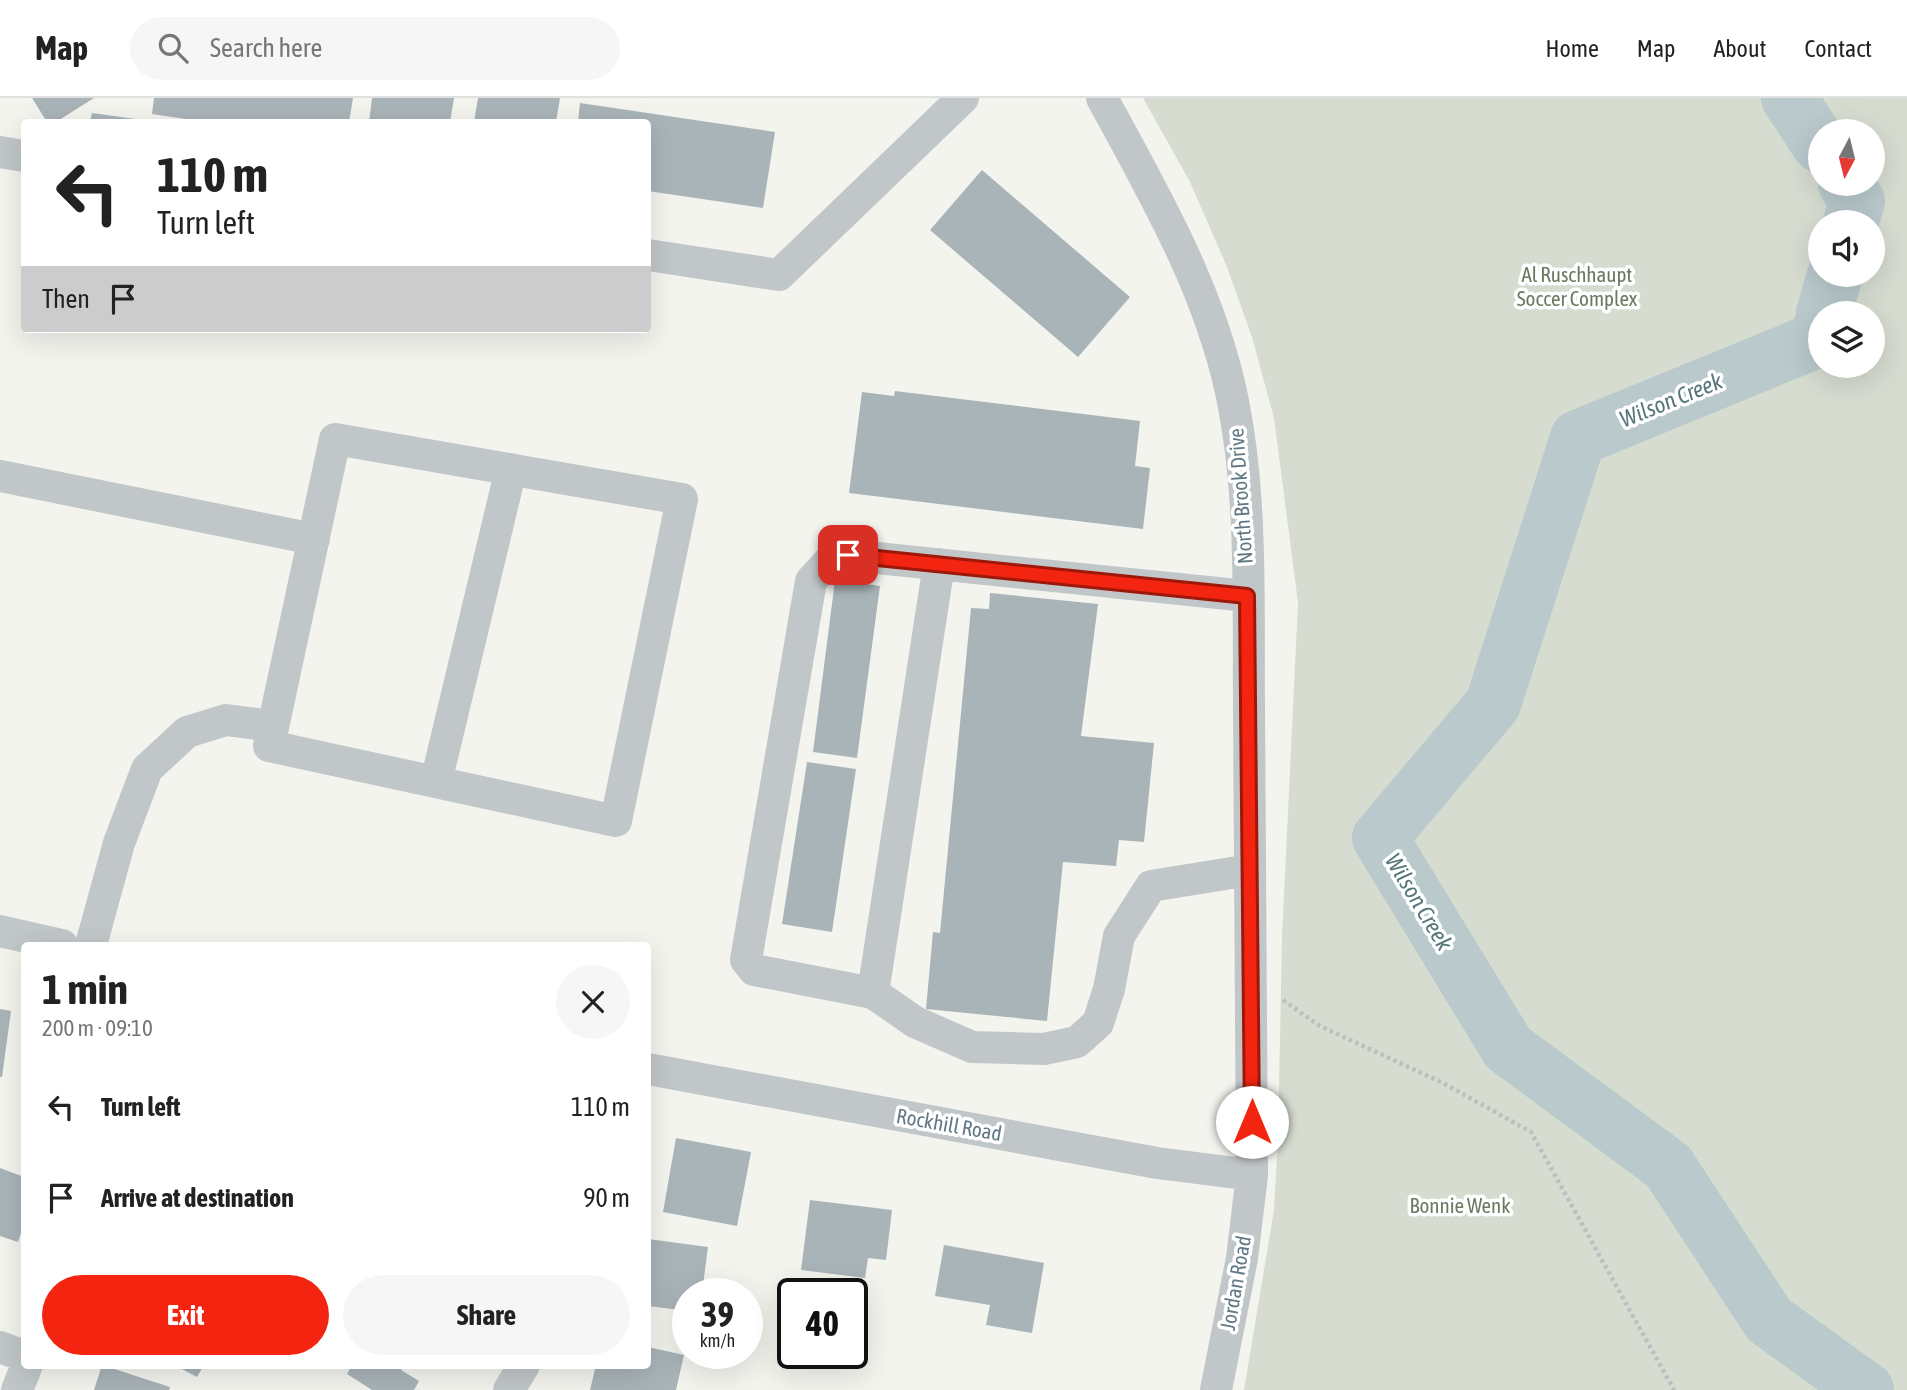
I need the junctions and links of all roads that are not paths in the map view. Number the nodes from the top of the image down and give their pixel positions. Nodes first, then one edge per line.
1 (963, 98) edge
2 (1102, 98) edge
3 (0, 152) edge
4 (21, 156) edge
5 (651, 255) edge
6 (511, 469) junction
7 (0, 476) edge
8 (314, 539) junction
9 (939, 564) junction
10 (1247, 596) junction
11 (273, 726) junction
12 (436, 782) junction
13 (1250, 870) junction
14 (0, 931) edge
15 (49, 942) edge
16 (92, 942) edge
17 (873, 993) junction
18 (651, 1070) edge
19 (1252, 1175) junction
20 (0, 1347) edge
21 (21, 1355) edge
22 (25, 1369) edge
23 (522, 1369) edge
24 (17, 1390) edge
25 (509, 1390) edge
26 (1216, 1390) edge

1 - 5 street
2 - 10 street, North Brook Drive
3 - 4 street
6 - 8 street
6 - 12 street
6 - 12 street
7 - 8 street
8 - 11 street
9 - 10 street
9 - 17 street
9 - 17 street
10 - 13 street, North Brook Drive
11 - 12 street
11 - 16 street
13 - 17 street
13 - 19 street, North Brook Drive
14 - 15 street
18 - 19 street, Rockhill Road
19 - 26 street, Jordan Road
20 - 21 street
22 - 24 street
23 - 25 street

